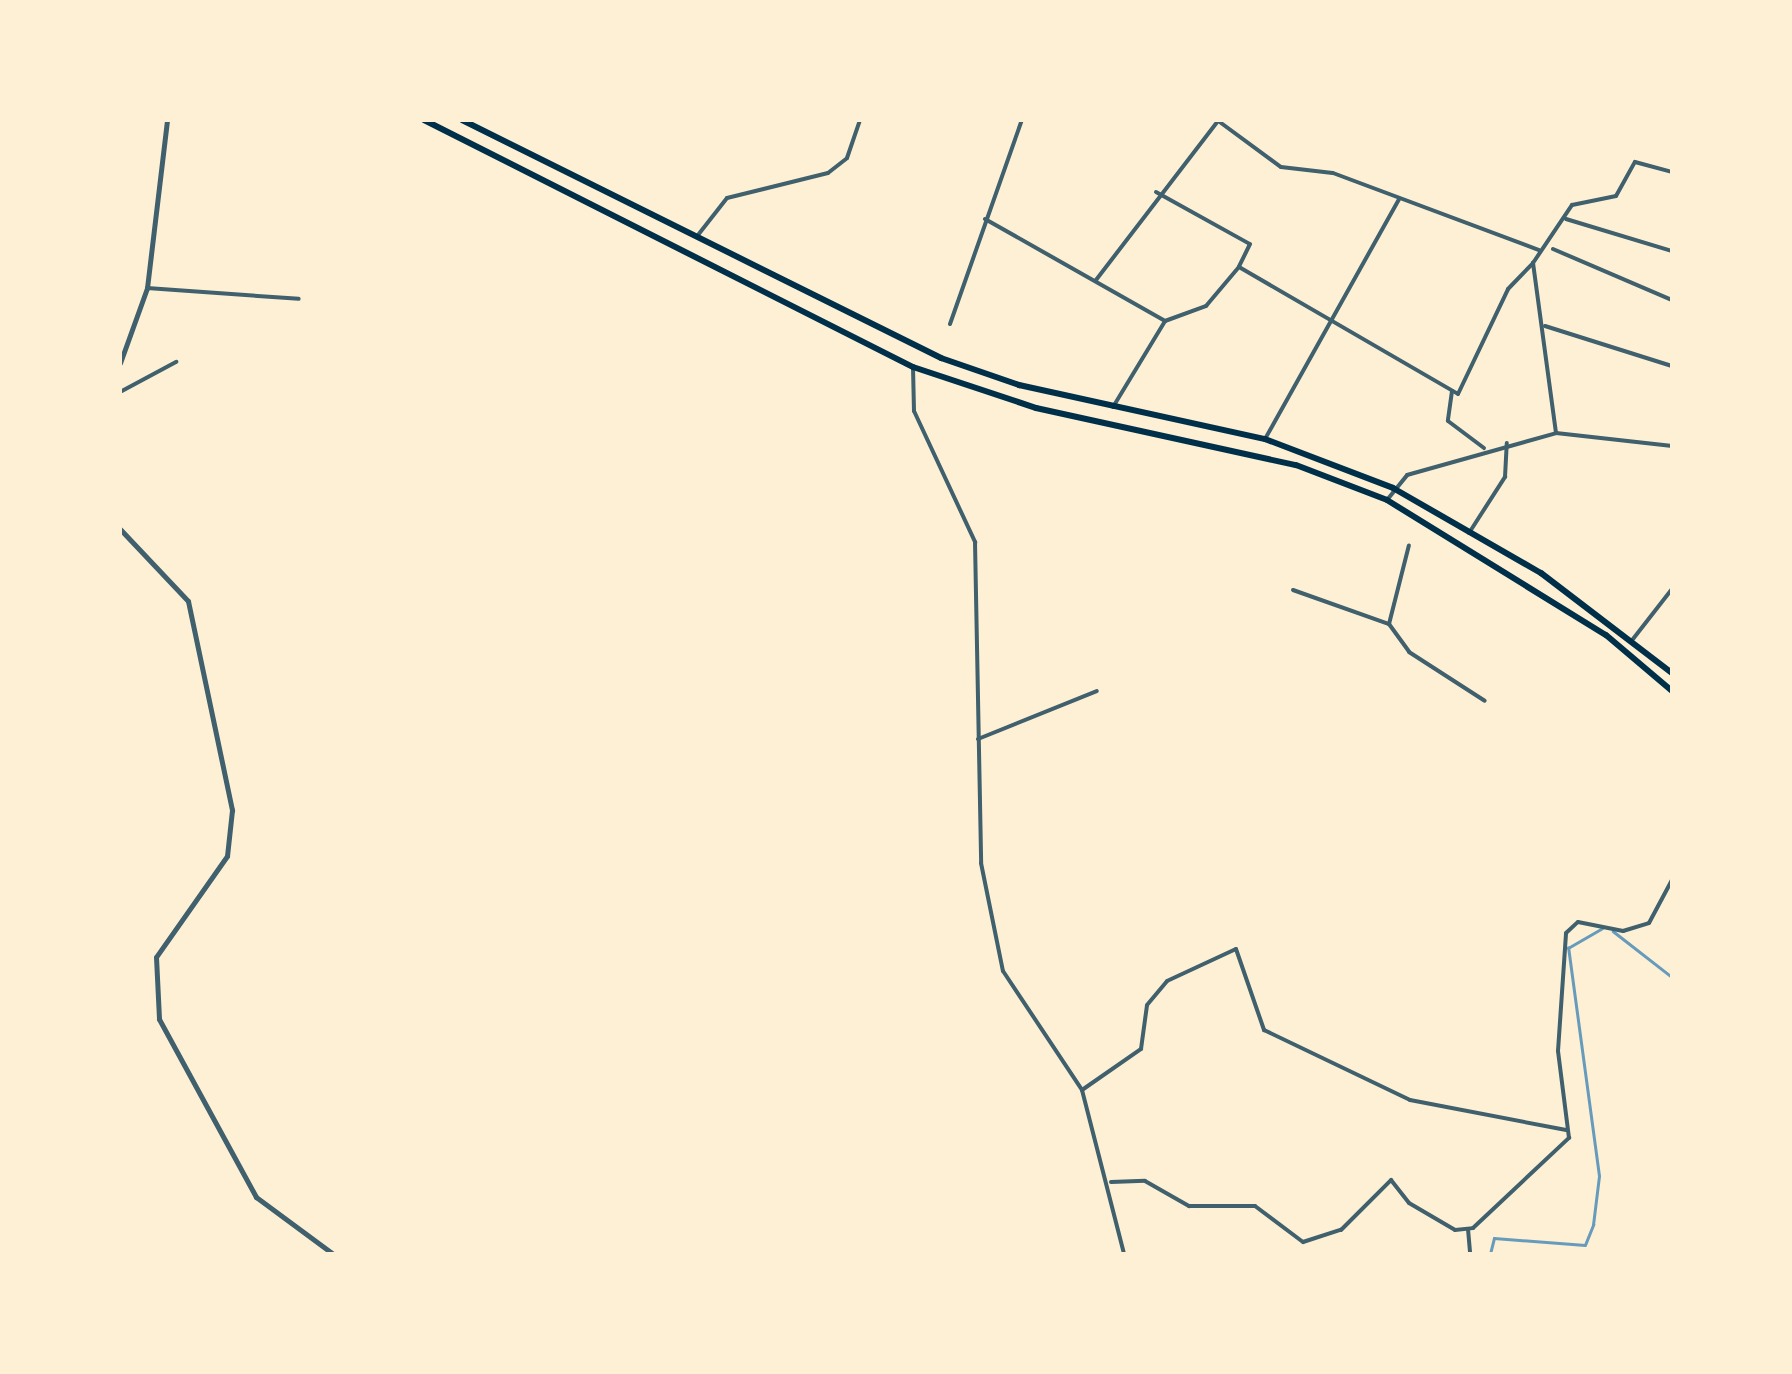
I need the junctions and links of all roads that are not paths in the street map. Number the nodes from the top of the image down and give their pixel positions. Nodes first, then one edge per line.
1 (167, 120) edge
2 (424, 120) edge
3 (462, 120) edge
4 (860, 120) edge
5 (1022, 120) edge
6 (1217, 121) edge
7 (1672, 172) edge
8 (1156, 192) junction
9 (1398, 199) junction
10 (984, 219) junction
11 (1566, 219) junction
12 (696, 239) junction
13 (1551, 248) junction
14 (1539, 250) junction
15 (1672, 251) edge
16 (1533, 263) junction
17 (1238, 267) junction
18 (1096, 281) junction
19 (146, 288) junction
20 (299, 299) dead end
21 (1672, 300) edge
22 (1166, 321) junction
23 (1328, 323) junction
24 (950, 324) dead end
25 (1545, 326) junction
26 (176, 362) dead end
27 (120, 363) edge
28 (1672, 366) edge
29 (912, 367) junction
30 (1452, 391) junction
31 (120, 392) edge
32 (1113, 407) junction
33 (1556, 433) junction
34 (1265, 438) junction
35 (1507, 443) junction
36 (1672, 446) edge
37 (1484, 448) junction
38 (1392, 488) junction
39 (1386, 500) junction
40 (120, 529) edge
41 (1469, 533) junction
42 (1409, 545) dead end
43 (1672, 589) edge
44 (1293, 590) dead end
45 (1389, 624) junction
46 (1634, 639) junction
47 (1672, 673) edge
48 (1672, 690) edge
49 (1097, 691) dead end
50 (1485, 700) dead end
51 (978, 738) junction
52 (1672, 880) edge
53 (1082, 1090) junction
54 (1568, 1130) junction
55 (1111, 1182) junction
56 (1468, 1228) junction
57 (333, 1254) edge
58 (1124, 1254) edge
59 (1470, 1254) edge

1 - 19 street
2 - 29 highway
3 - 12 highway
4 - 12 street
5 - 10 street
6 - 8 street
6 - 9 street
7 - 11 street
8 - 17 street
8 - 18 street
9 - 14 street
9 - 23 street
10 - 18 street
10 - 24 street
11 - 13 street
11 - 15 street
12 - 32 highway
13 - 14 street
13 - 21 street
14 - 16 street
16 - 25 street
16 - 30 street
17 - 22 street
17 - 23 street
18 - 22 street
19 - 20 street
19 - 27 street
22 - 32 street
23 - 30 street
23 - 34 street
25 - 28 street
25 - 33 street
26 - 31 street
29 - 39 highway
29 - 51 street
30 - 37 street
32 - 34 highway
33 - 35 street
33 - 36 street
34 - 38 highway
35 - 37 street
35 - 41 street
37 - 38 street
38 - 39 street
38 - 41 highway
39 - 48 highway
40 - 57 street
41 - 46 highway
42 - 45 street
43 - 46 street
44 - 45 street
45 - 50 street
46 - 47 highway
49 - 51 street
51 - 53 street
52 - 54 street
53 - 54 street
53 - 55 street
54 - 56 street
55 - 56 street
55 - 58 street
56 - 59 street

